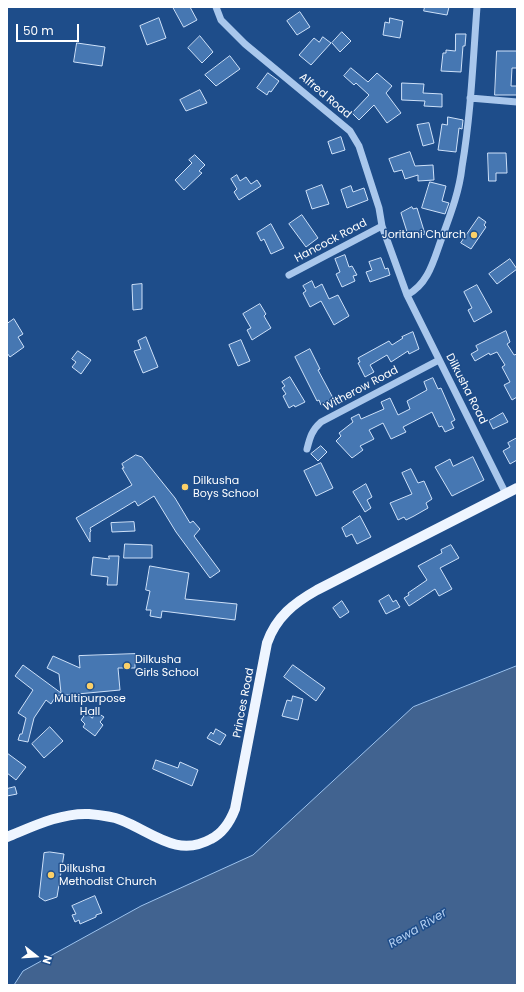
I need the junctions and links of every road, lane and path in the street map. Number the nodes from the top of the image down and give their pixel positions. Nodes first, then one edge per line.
1 (216, 7) edge
2 (477, 7) edge
3 (470, 98) junction
4 (517, 102) edge
5 (382, 226) junction
6 (289, 275) dead end
7 (407, 295) junction
8 (439, 360) junction
9 (307, 449) dead end
10 (517, 488) edge
11 (506, 494) junction
12 (7, 837) edge

1 - 5 street, Alfred Road
2 - 3 street
3 - 4 street
3 - 7 street
5 - 6 street, Hancock Road
5 - 7 street, Alfred Road
7 - 8 street, Dilkusha Road
8 - 9 street, Witherow Road
8 - 11 street, Dilkusha Road
10 - 11 main road, Princes Road
11 - 12 main road, Princes Road

